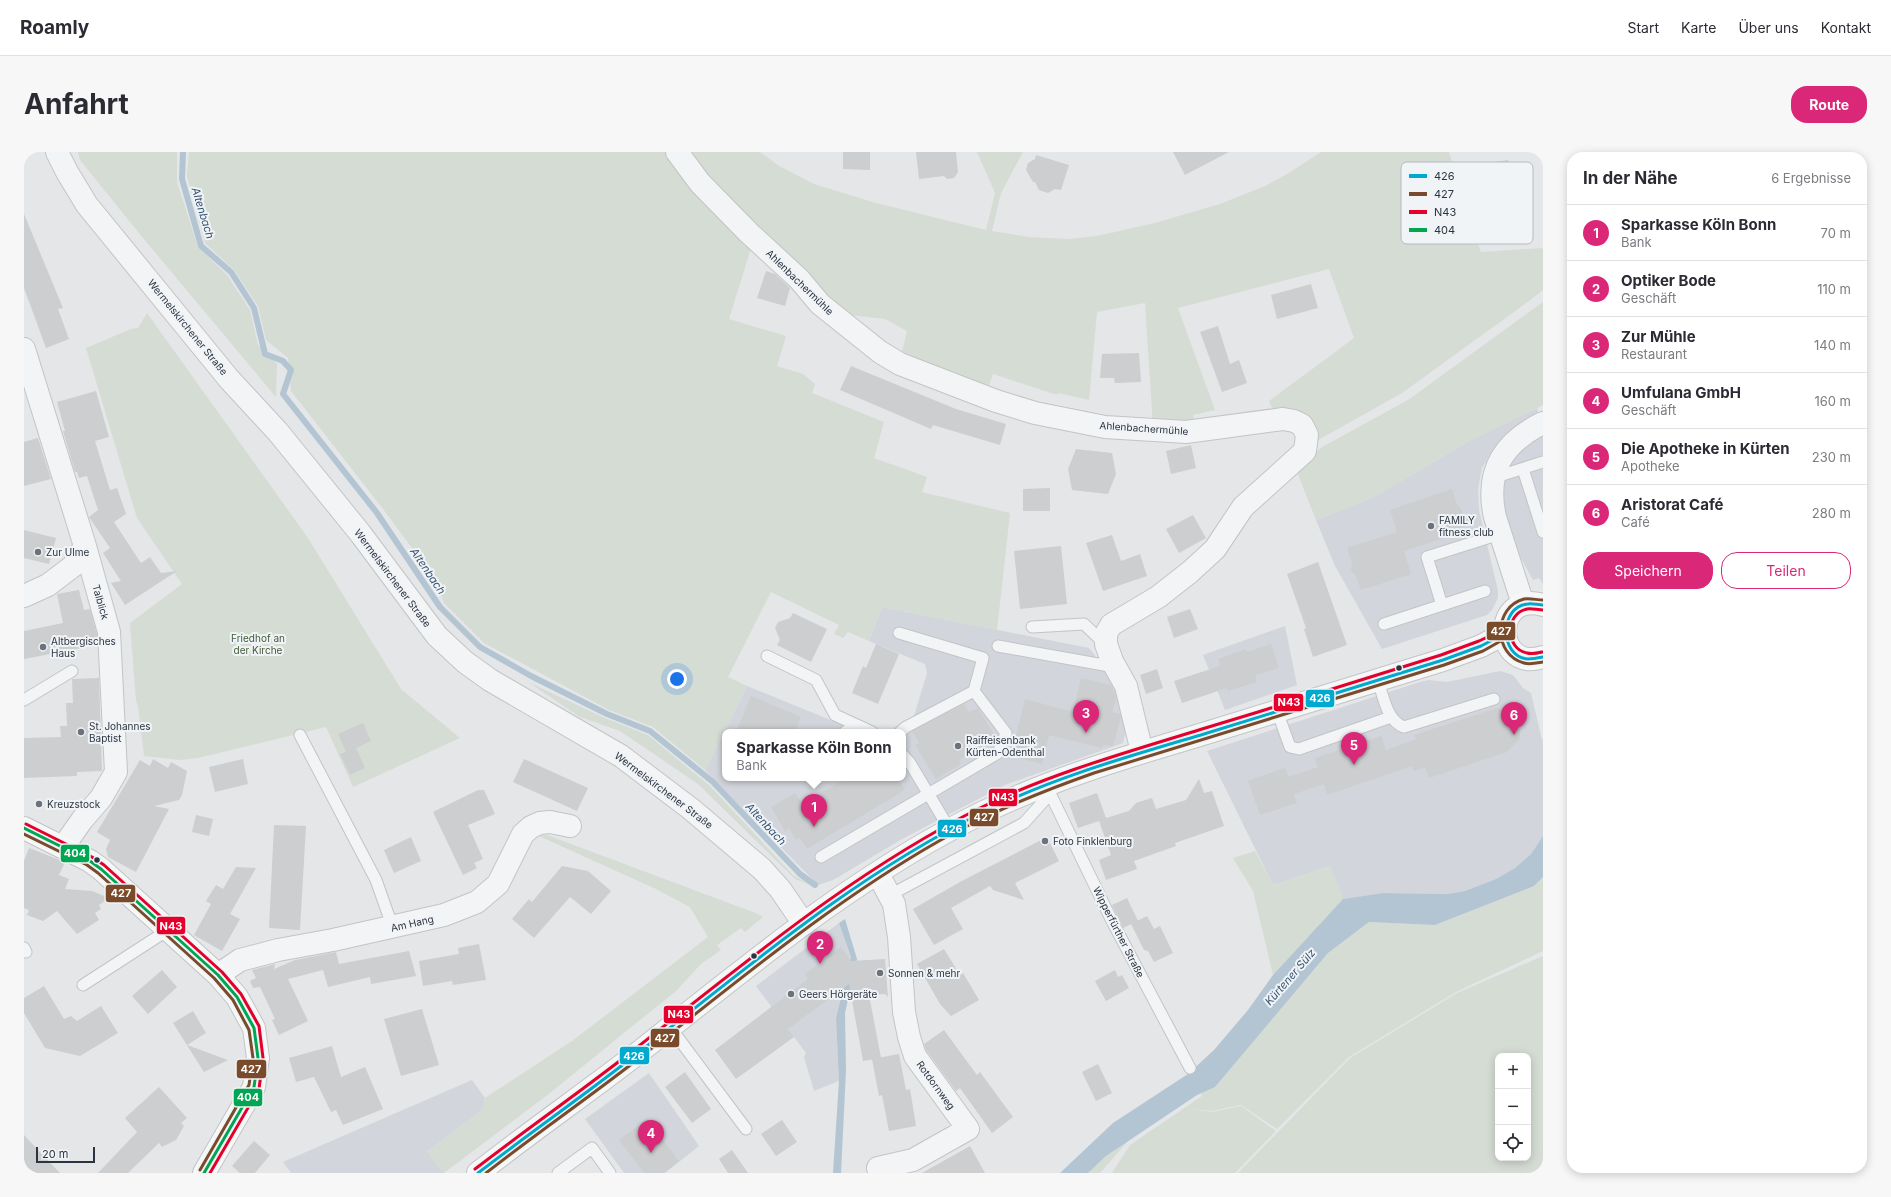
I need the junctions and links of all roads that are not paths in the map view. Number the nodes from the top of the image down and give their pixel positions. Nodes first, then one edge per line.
1 (57, 152) edge
2 (677, 152) edge
3 (24, 349) edge
4 (1543, 423) edge
5 (1543, 462) edge
6 (1523, 469) junction
7 (1493, 478) junction
8 (1543, 532) edge
9 (1500, 534) junction
10 (85, 546) junction
11 (1485, 591) dead end
12 (24, 596) edge
13 (1442, 605) junction
14 (1533, 605) edge
15 (1384, 624) dead end
16 (1032, 627) dead end
17 (899, 633) dead end
18 (1504, 634) junction
19 (1106, 644) junction
20 (998, 646) dead end
21 (767, 656) dead end
22 (1543, 659) edge
23 (1115, 667) junction
24 (72, 671) dead end
25 (1378, 680) junction
26 (974, 691) junction
27 (1494, 699) dead end
28 (24, 700) edge
29 (1276, 711) junction
30 (1391, 717) junction
31 (856, 725) junction
32 (850, 729) edge
33 (865, 729) edge
34 (904, 729) edge
35 (300, 735) dead end
36 (1142, 752) junction
37 (906, 760) edge
38 (1048, 790) junction
39 (928, 794) junction
40 (570, 826) dead end
41 (25, 830) edge
42 (950, 830) junction
43 (63, 847) junction
44 (821, 857) dead end
45 (878, 874) junction
46 (890, 895) junction
47 (804, 924) junction
48 (393, 928) junction
49 (168, 930) junction
50 (218, 975) junction
51 (83, 986) dead end
52 (670, 1027) junction
53 (1190, 1068) dead end
54 (746, 1129) dead end
55 (878, 1168) dead end
56 (480, 1172) edge
57 (204, 1173) edge
58 (558, 1173) edge
59 (610, 1173) edge

1 - 47 street, Wermelskirchener Straße
2 - 19 street, Ahlenbachermühle
3 - 10 street, Talblick
4 - 7 street
5 - 6 lane
6 - 7 lane
6 - 8 lane
7 - 9 street
9 - 13 lane
9 - 14 street
10 - 12 street
10 - 43 street, Talblick
11 - 13 lane
13 - 15 lane
14 - 18 main road
16 - 19 lane
17 - 26 lane
18 - 22 main road
18 - 25 main road
19 - 23 street
20 - 23 lane
21 - 31 lane
23 - 36 street
24 - 28 lane
25 - 29 main road
25 - 30 lane
26 - 34 lane
26 - 39 lane
27 - 30 lane
29 - 30 lane
29 - 36 main road
31 - 32 lane
31 - 33 lane
35 - 48 lane
36 - 38 main road
37 - 39 lane
38 - 42 main road
38 - 46 lane
38 - 53 lane, Wipperfürther Straße
39 - 42 lane
39 - 44 lane
40 - 48 street, Am Hang
41 - 43 main road
42 - 45 main road
43 - 49 main road
45 - 46 street, Rotdornweg
45 - 47 main road
46 - 55 street, Rotdornweg
47 - 52 main road
48 - 50 street, Am Hang
49 - 50 main road
49 - 51 lane
50 - 57 main road
52 - 54 lane
52 - 56 main road
58 - 59 lane

